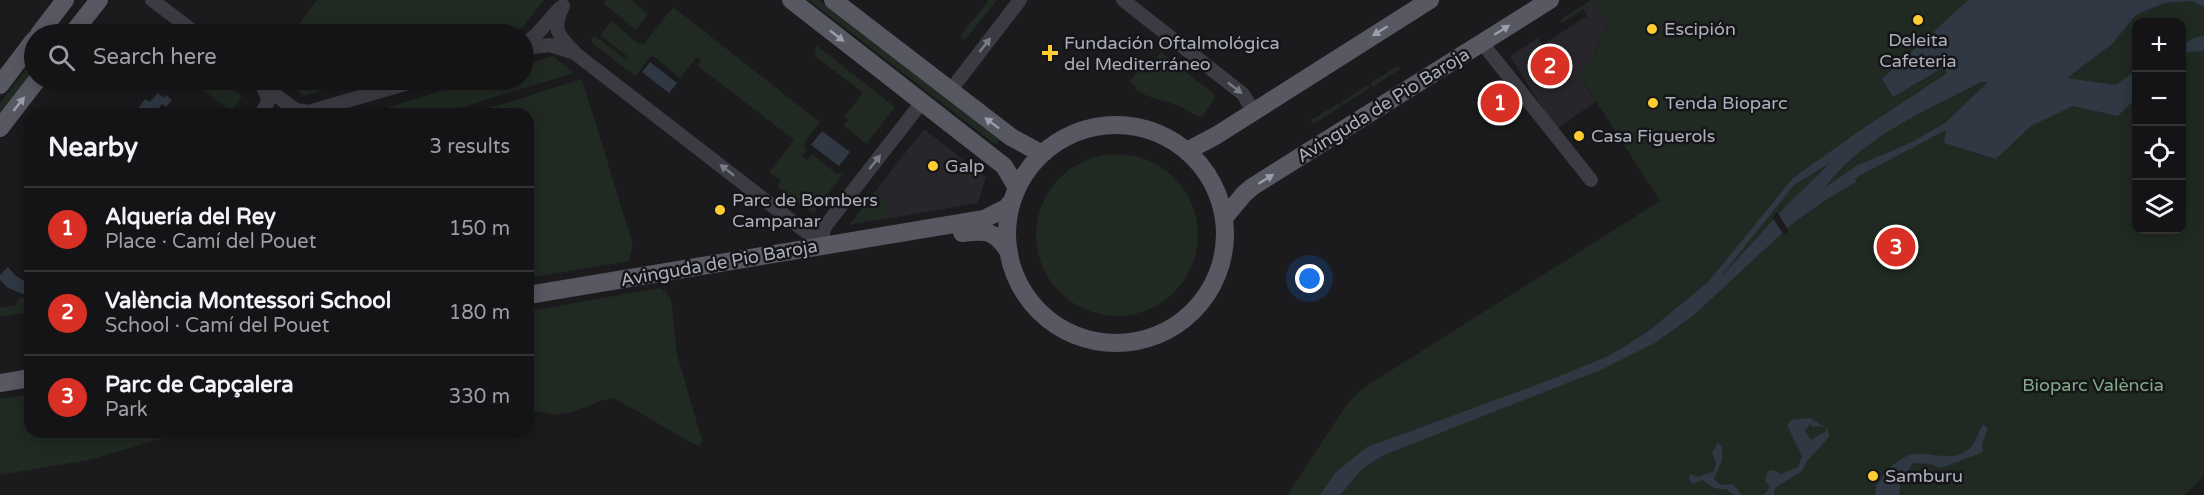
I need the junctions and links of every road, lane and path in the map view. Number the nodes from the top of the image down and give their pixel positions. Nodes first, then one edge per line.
1 (65, 0) edge
2 (99, 0) edge
3 (152, 0) edge
4 (791, 0) edge
5 (833, 0) edge
6 (1020, 0) edge
7 (1123, 0) edge
8 (1430, 0) edge
9 (1550, 0) edge
10 (565, 3) edge
11 (47, 24) edge
12 (80, 24) edge
13 (183, 24) edge
14 (534, 37) edge
15 (1482, 43) junction
16 (534, 46) edge
17 (24, 54) edge
18 (576, 54) junction
19 (0, 86) edge
20 (30, 90) edge
21 (264, 90) edge
22 (270, 90) edge
23 (386, 90) edge
24 (950, 91) junction
25 (922, 102) junction
26 (329, 107) joint
27 (264, 108) edge
28 (297, 108) edge
29 (325, 108) edge
30 (1253, 111) junction
31 (0, 128) edge
32 (1187, 151) junction
33 (1042, 154) junction
34 (1591, 180) dead end
35 (1014, 194) junction
36 (1224, 218) junction
37 (823, 245) junction
38 (1009, 252) junction
39 (534, 294) edge
40 (534, 304) edge
41 (24, 379) edge
42 (0, 383) edge
43 (24, 389) edge
44 (0, 393) edge

1 - 11 main road
2 - 12 main road
3 - 13 street
4 -> 25 main road
5 - 24 main road
24 -> 6 street
7 -> 30 street
8 -> 30 main road
15 -> 9 main road, Avinguda de Pio Baroja
10 - 14 street
10 - 18 street
15 - 34 street
36 -> 15 main road, Avinguda de Pio Baroja
16 - 18 street
17 - 19 main road
37 -> 18 street
31 -> 20 main road
21 - 27 street
22 - 28 street
23 - 26 street
33 -> 24 main road
25 - 35 main road
37 -> 25 street
26 - 29 street
30 - 32 main road
32 - 33 main road
32 - 36 main road
33 - 35 main road
35 - 37 main road, Avinguda de Pio Baroja
35 - 38 main road
36 - 38 main road
37 - 39 main road, Avinguda de Pio Baroja
38 - 40 main road, Avinguda de Pio Baroja
41 - 42 main road
43 - 44 main road

